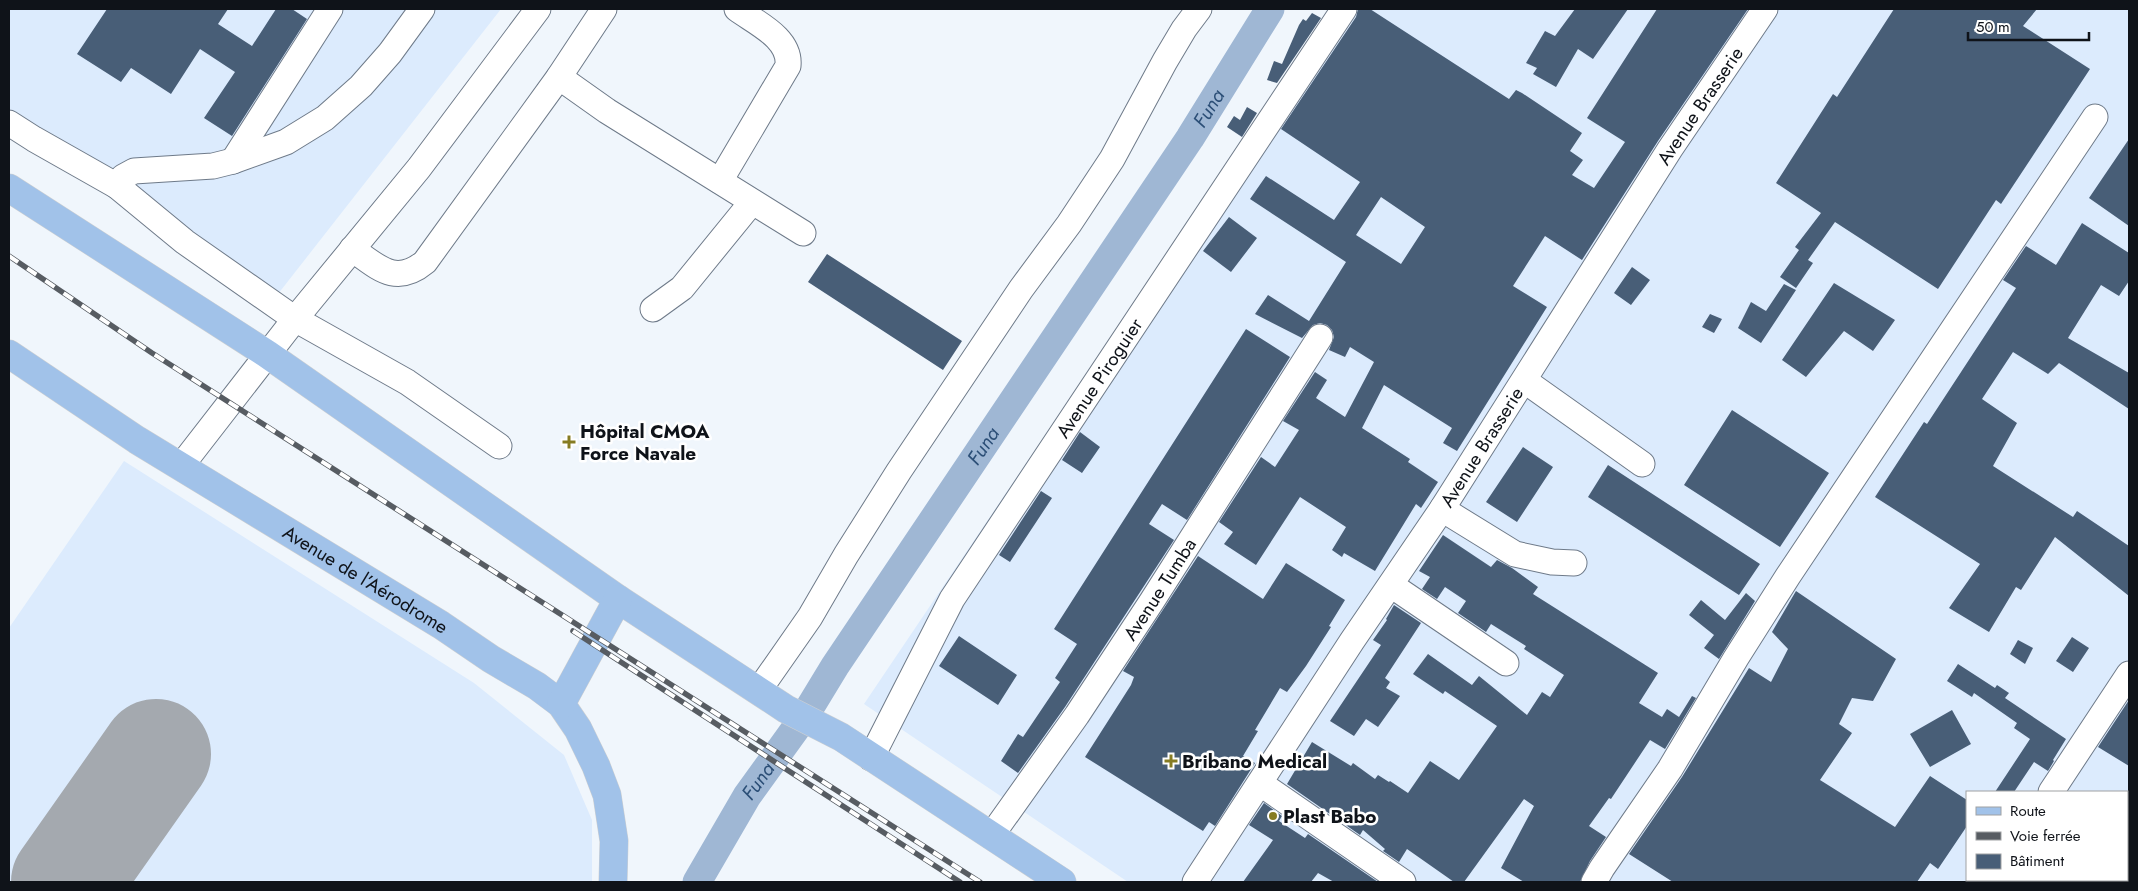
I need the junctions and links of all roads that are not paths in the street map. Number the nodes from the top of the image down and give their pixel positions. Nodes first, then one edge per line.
1 (330, 9) edge
2 (422, 9) edge
3 (538, 9) edge
4 (604, 9) edge
5 (737, 9) edge
6 (1200, 9) edge
7 (1344, 9) edge
8 (1765, 9) edge
9 (559, 78) junction
10 (2095, 117) dead end
11 (9, 123) edge
12 (233, 162) junction
13 (720, 181) junction
14 (118, 186) junction
15 (9, 188) edge
16 (752, 202) junction
17 (803, 233) dead end
18 (352, 248) junction
19 (653, 309) dead end
20 (295, 319) junction
21 (1320, 338) dead end
22 (9, 354) edge
23 (267, 354) junction
24 (1525, 381) junction
25 (499, 446) dead end
26 (1642, 464) dead end
27 (181, 466) junction
28 (1442, 509) junction
29 (1574, 563) dead end
30 (1390, 585) junction
31 (618, 599) junction
32 (1506, 662) dead end
33 (2129, 674) edge
34 (759, 690) junction
35 (561, 704) junction
36 (871, 758) junction
37 (1261, 784) junction
38 (2052, 791) edge
39 (991, 836) junction
40 (614, 882) edge
41 (1062, 882) edge
42 (1195, 882) edge
43 (1403, 882) edge
44 (1594, 882) edge

1 - 12 street
2 - 12 street
3 - 18 street
4 - 9 street
5 - 13 street
6 - 34 street
7 - 36 street, Avenue Piroguier
8 - 24 street, Avenue Brasserie
9 - 13 street
9 - 18 street
10 - 44 street
11 - 14 street
12 - 14 street
13 - 16 street
14 - 20 street
15 - 23 main road
16 - 17 street
16 - 19 street
18 - 20 street
20 - 23 street
20 - 25 street
21 - 39 street, Avenue Tumba
22 - 27 main road, Avenue de l’Aérodrome
23 - 27 street
23 - 31 main road
24 - 26 street
24 - 28 street, Avenue Brasserie
27 - 35 main road, Avenue de l’Aérodrome
28 - 29 street
28 - 30 street, Avenue Brasserie
30 - 32 street
30 - 37 street, Avenue Brasserie
31 - 34 main road
31 - 35 main road
33 - 38 street
34 - 36 main road
35 - 40 main road, Avenue de l’Aérodrome
36 - 39 main road
37 - 42 street, Avenue Brasserie
37 - 43 street
39 - 41 main road

